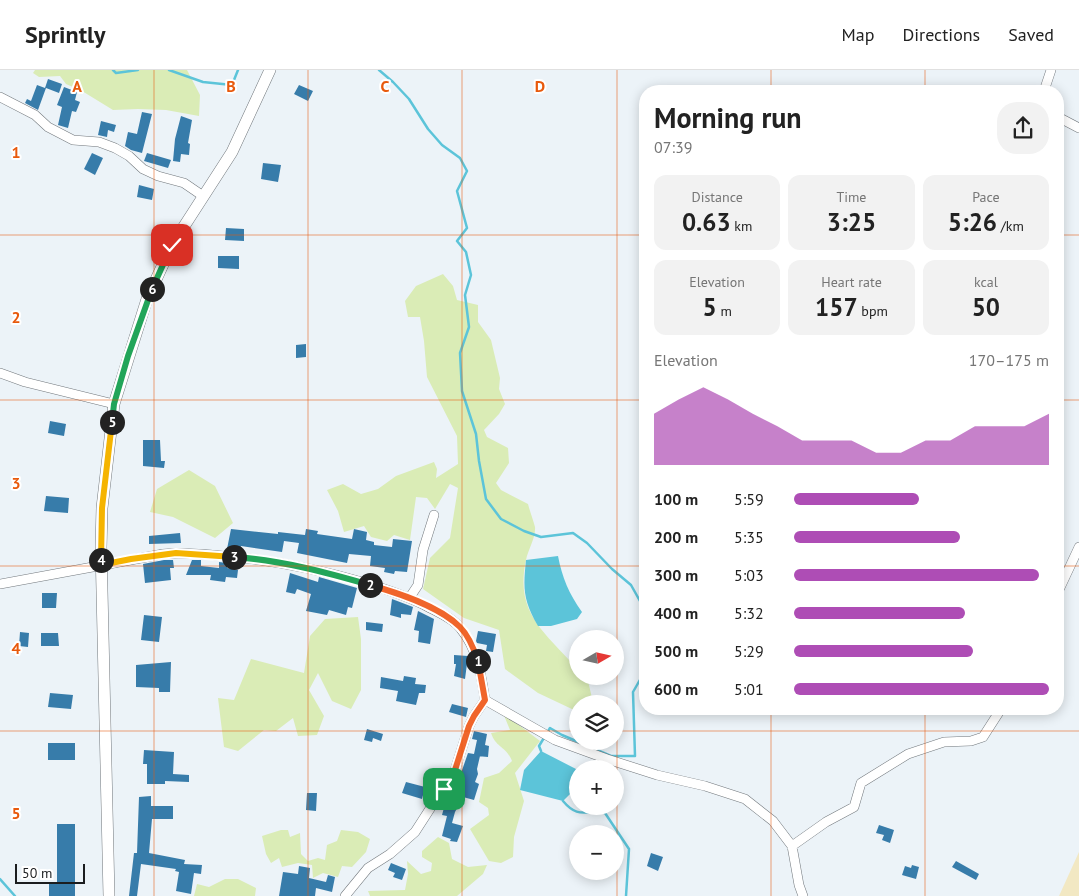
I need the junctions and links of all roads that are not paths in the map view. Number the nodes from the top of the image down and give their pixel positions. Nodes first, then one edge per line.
1 (270, 70) edge
2 (1051, 70) edge
3 (1046, 85) edge
4 (0, 97) edge
5 (1064, 120) edge
6 (1079, 128) edge
7 (204, 196) junction
8 (0, 373) edge
9 (114, 404) junction
10 (434, 516) dead end
11 (1079, 547) edge
12 (101, 565) junction
13 (1064, 579) edge
14 (0, 584) edge
15 (410, 597) junction
16 (485, 700) junction
17 (997, 715) edge
18 (792, 846) junction
19 (109, 896) edge
20 (345, 896) edge
21 (803, 896) edge

1 - 7 main road
2 - 3 street
4 - 7 street
5 - 6 street
7 - 9 main road
8 - 9 street
9 - 12 main road
10 - 15 street
11 - 13 street
12 - 14 street
12 - 15 street
12 - 19 main road
15 - 16 street
16 - 18 street
16 - 20 street
17 - 18 street
18 - 21 street

